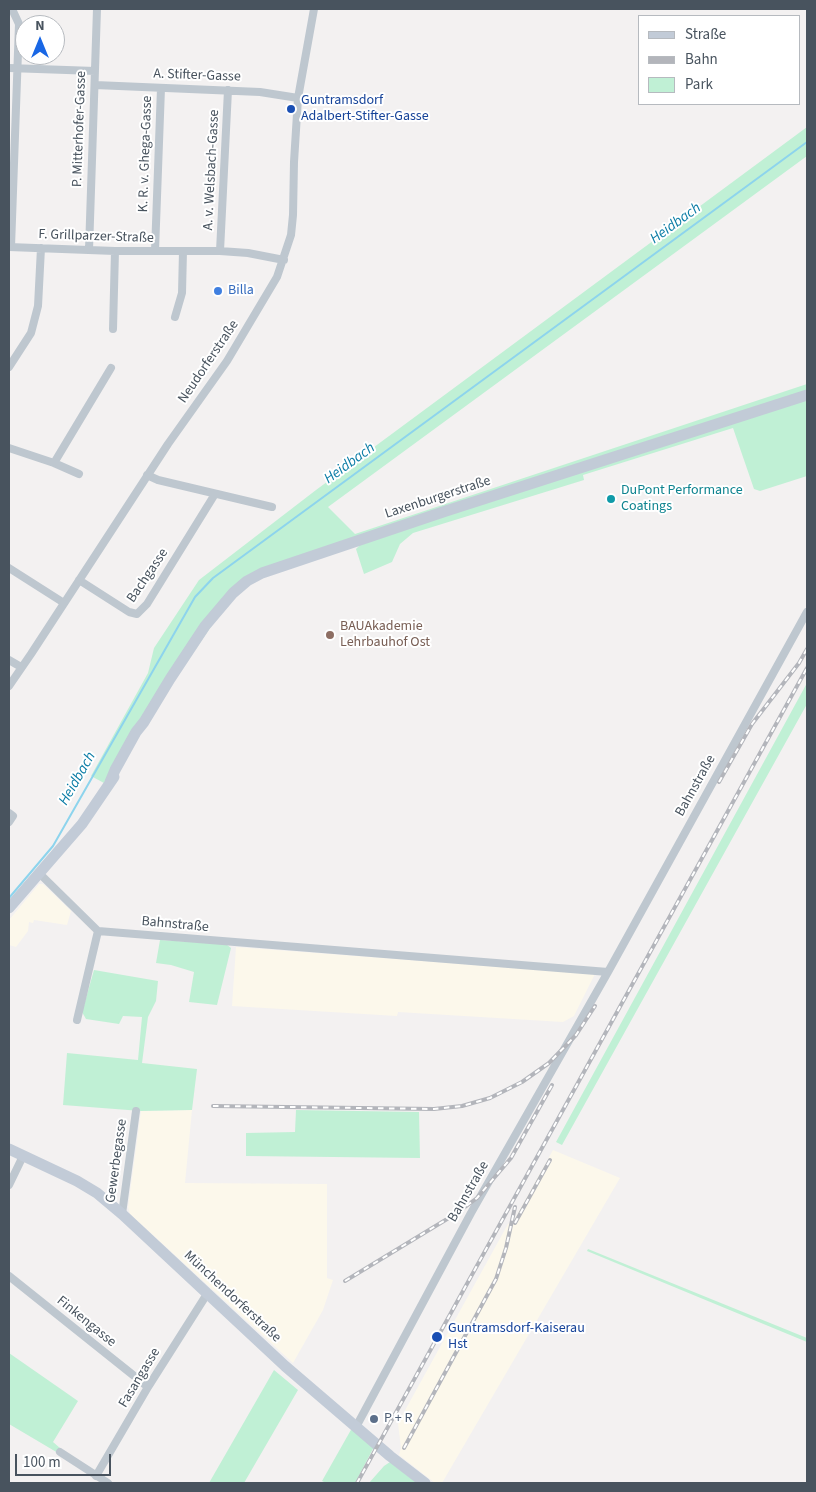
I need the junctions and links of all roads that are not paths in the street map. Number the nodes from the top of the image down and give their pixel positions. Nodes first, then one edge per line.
1 (12, 9) edge
2 (97, 9) edge
3 (314, 9) edge
4 (13, 68) edge
5 (95, 72) junction
6 (95, 85) junction
7 (161, 88) junction
8 (228, 90) junction
9 (298, 98) junction
10 (10, 247) edge
11 (41, 248) junction
12 (89, 250) junction
13 (115, 251) junction
14 (155, 251) junction
15 (183, 251) junction
16 (220, 251) junction
17 (284, 260) junction
18 (175, 317) dead end
19 (113, 329) dead end
20 (9, 368) edge
21 (111, 368) dead end
22 (807, 395) edge
23 (9, 448) edge
24 (54, 463) junction
25 (79, 474) dead end
26 (148, 475) junction
27 (215, 494) junction
28 (272, 507) dead end
29 (9, 568) edge
30 (79, 580) junction
31 (64, 603) junction
32 (807, 612) edge
33 (9, 660) edge
34 (20, 667) junction
35 (9, 686) edge
36 (9, 813) edge
37 (9, 822) edge
38 (39, 873) junction
39 (9, 908) edge
40 (98, 931) junction
41 (608, 972) junction
42 (77, 1020) dead end
43 (136, 1111) dead end
44 (9, 1149) edge
45 (23, 1156) junction
46 (9, 1185) edge
47 (122, 1214) junction
48 (9, 1276) edge
49 (207, 1294) junction
50 (148, 1387) junction
51 (356, 1427) junction
52 (60, 1452) dead end
53 (96, 1476) junction
54 (108, 1483) edge
55 (425, 1483) edge

1 - 4 street
2 - 5 street, P. Mitterhofer-Gasse
3 - 9 street, Neudorferstraße
4 - 5 street
4 - 10 street
5 - 6 street, P. Mitterhofer-Gasse
6 - 7 street, A. Stifter-Gasse
6 - 12 street, P. Mitterhofer-Gasse
7 - 8 street, A. Stifter-Gasse
7 - 14 street, K. R. v. Ghega-Gasse
8 - 9 street, A. Stifter-Gasse
8 - 16 street, A. v. Welsbach-Gasse
9 - 17 street, Neudorferstraße
10 - 11 street, F. Grillparzer-Straße
11 - 12 street, F. Grillparzer-Straße
11 - 20 street
12 - 13 street, F. Grillparzer-Straße
13 - 14 street, F. Grillparzer-Straße
13 - 19 street
14 - 15 street, F. Grillparzer-Straße
15 - 16 street, F. Grillparzer-Straße
15 - 18 street
16 - 17 street, F. Grillparzer-Straße
17 - 26 street, Neudorferstraße
21 - 24 street
22 - 38 street, Laxenburgerstraße
23 - 24 street
24 - 25 street
26 - 27 street
26 - 30 street, Neudorferstraße
27 - 28 street
27 - 30 street, Bachgasse
29 - 31 street
30 - 31 street, Neudorferstraße
31 - 34 street, Neudorferstraße
32 - 41 street, Bahnstraße
33 - 34 street
34 - 35 street, Neudorferstraße
36 - 37 street
38 - 39 street, Laxenburgerstraße
38 - 40 street
40 - 41 street, Bahnstraße
40 - 42 street
41 - 51 street, Bahnstraße
43 - 47 street, Gewerbegasse
44 - 45 street, Münchendorferstraße
45 - 46 street
45 - 47 street, Münchendorferstraße
47 - 49 street, Münchendorferstraße
48 - 50 street, Finkengasse
49 - 50 street, Fasangasse
49 - 51 street, Münchendorferstraße
50 - 53 street, Fasangasse
51 - 55 street, Münchendorferstraße
52 - 53 street
53 - 54 street

